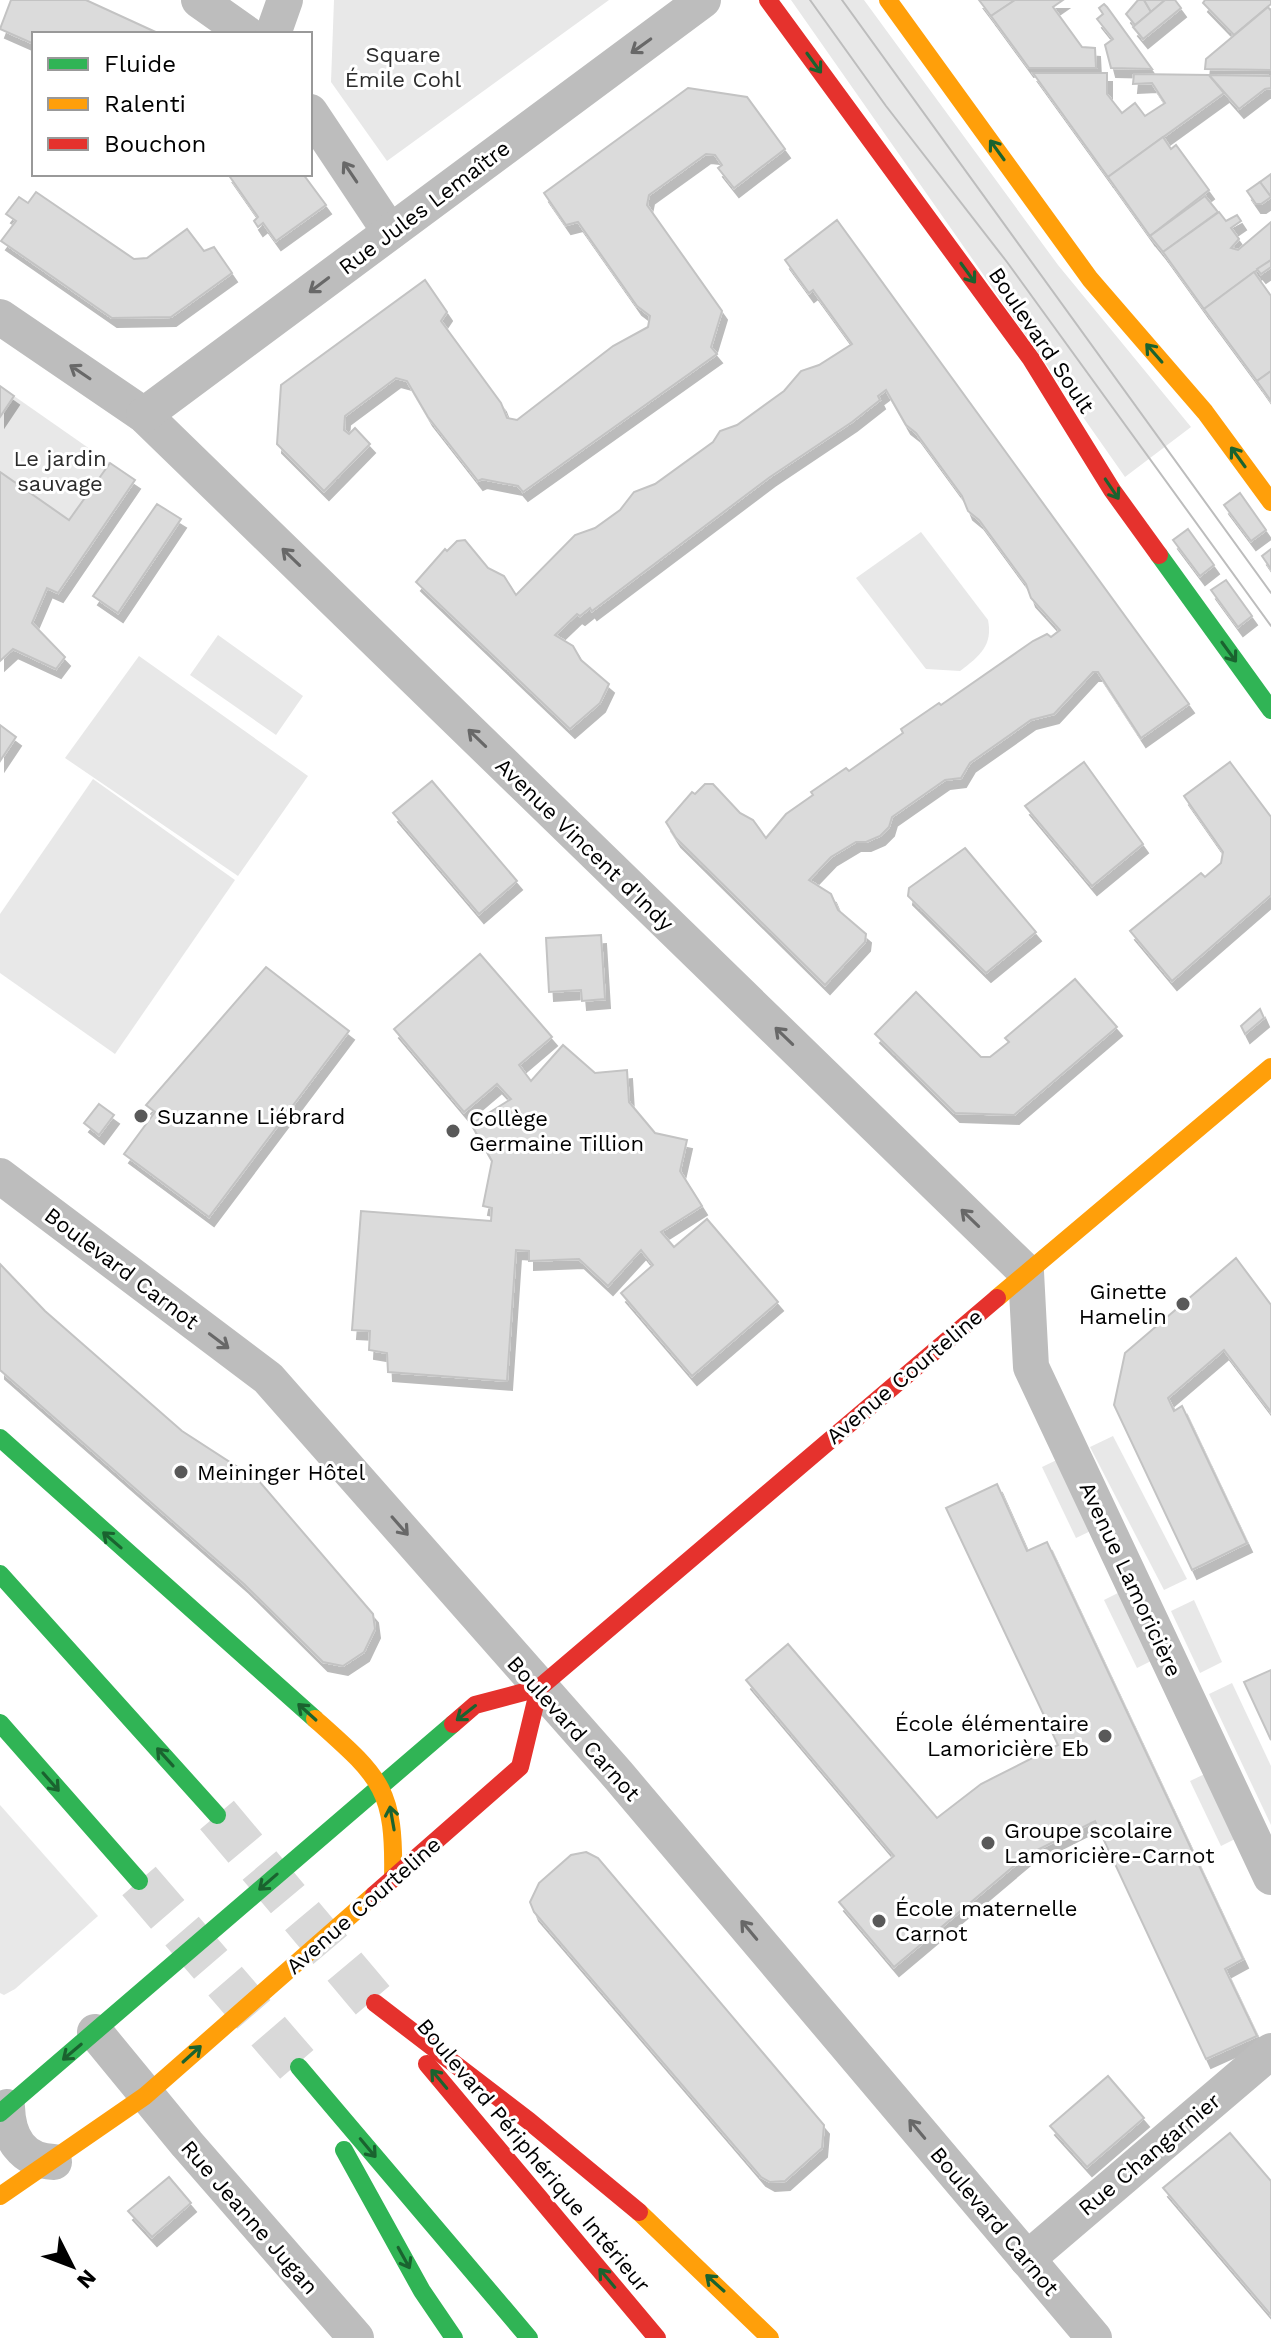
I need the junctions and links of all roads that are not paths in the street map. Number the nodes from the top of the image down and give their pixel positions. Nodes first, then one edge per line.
1 (199, 0) edge
2 (285, 0) edge
3 (703, 0) edge
4 (768, 0) edge
5 (888, 0) edge
6 (244, 32) edge
7 (274, 32) edge
8 (312, 115) edge
9 (390, 232) junction
10 (0, 317) edge
11 (144, 415) junction
12 (1271, 502) edge
13 (1271, 710) edge
14 (1271, 1067) edge
15 (0, 1176) edge
16 (1026, 1272) junction
17 (0, 1438) edge
18 (0, 1574) edge
19 (539, 1688) junction
20 (0, 1723) edge
21 (382, 1783) junction
22 (217, 1815) tunnel mouth
23 (1271, 1877) edge
24 (393, 1879) junction
25 (139, 1881) tunnel mouth
26 (95, 2032) junction
27 (1271, 2051) edge
28 (145, 2096) junction
29 (2, 2107) edge
30 (54, 2162) junction
31 (0, 2196) edge
32 (1027, 2259) junction
33 (356, 2338) edge
34 (454, 2338) edge
35 (529, 2338) edge
36 (657, 2338) edge
37 (770, 2338) edge
38 (1094, 2338) edge

1 - 6 street
2 - 7 street
3 -> 9 street, Rue Jules Lemaître
4 -> 13 main road, Boulevard Soult
12 -> 5 main road
9 -> 8 street
9 -> 11 street, Rue Jules Lemaître
11 -> 10 street, Avenue Vincent d'Indy
16 -> 11 street, Avenue Vincent d'Indy
14 - 16 main road, Avenue Courteline
15 -> 19 street, Boulevard Carnot
16 - 19 main road, Avenue Courteline
16 - 23 street, Avenue Lamoricière
21 -> 17 main road
22 -> 18 main road
19 -> 21 main road, Avenue Courteline
19 - 24 main road, Avenue Courteline
32 -> 19 street, Boulevard Carnot
20 -> 25 main road
24 -> 21 main road
21 -> 26 main road, Avenue Courteline
28 -> 24 main road, Avenue Courteline
26 - 28 street
26 -> 29 main road, Avenue Courteline
27 - 32 street, Rue Changarnier
28 - 30 main road, Avenue Courteline
28 - 33 street, Rue Jeanne Jugan
29 - 30 street, Avenue Courteline
30 - 31 main road, Avenue Courteline
32 - 38 street, Boulevard Carnot
34 - 35 main road
36 - 37 main road, Boulevard Périphérique Intérieur

